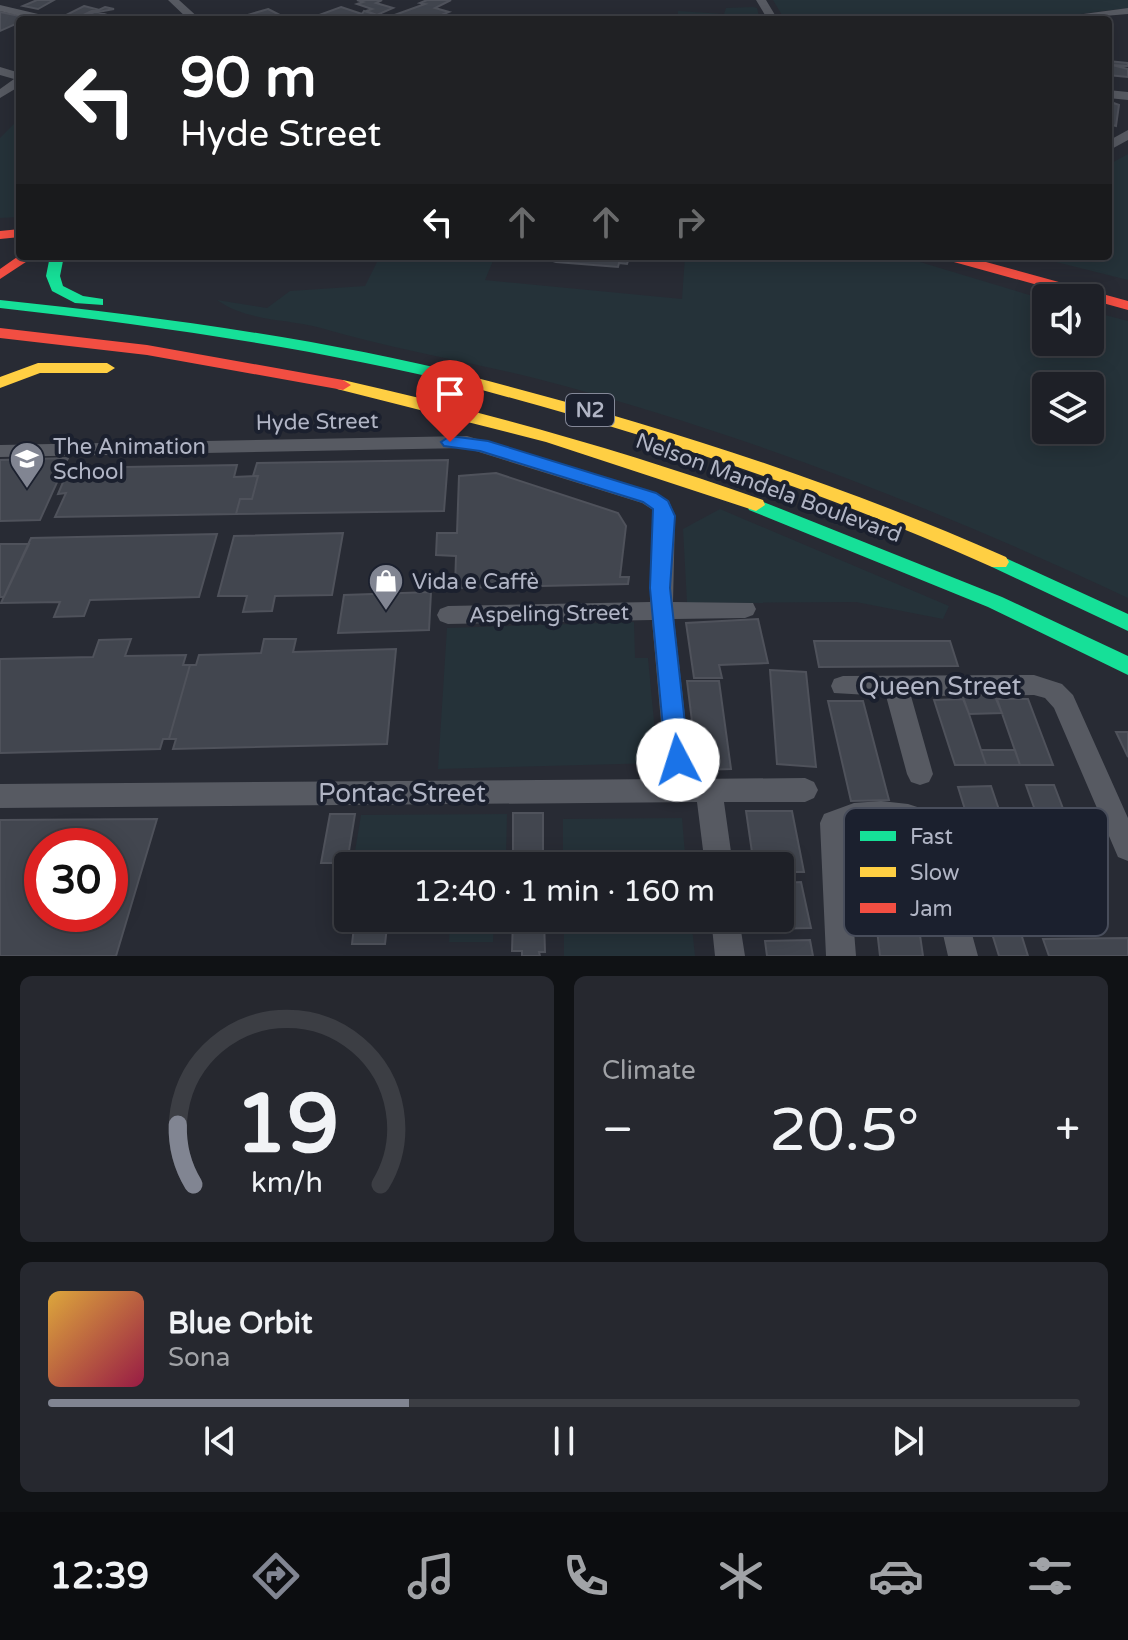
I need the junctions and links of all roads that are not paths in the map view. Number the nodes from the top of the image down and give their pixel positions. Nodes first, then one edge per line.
1 (21, 0) edge
2 (173, 0) edge
3 (0, 8) edge
4 (1128, 11) edge
5 (34, 16) edge
6 (191, 16) edge
7 (1091, 16) edge
8 (22, 260) edge
9 (56, 260) edge
10 (966, 260) edge
11 (1022, 260) edge
12 (0, 275) edge
13 (1128, 289) edge
14 (0, 304) edge
15 (1128, 306) edge
16 (0, 333) edge
17 (341, 349) junction
18 (125, 369) dead end
19 (170, 373) dead end
20 (0, 383) edge
21 (459, 410) junction
22 (0, 451) edge
23 (745, 609) dead end
24 (664, 610) junction
25 (448, 615) dead end
26 (1128, 623) edge
27 (1128, 666) edge
28 (843, 686) dead end
29 (896, 686) junction
30 (920, 774) dead end
31 (680, 790) junction
32 (709, 790) junction
33 (805, 790) dead end
34 (0, 796) edge
35 (844, 816) edge
36 (1128, 848) edge
37 (717, 852) edge
38 (727, 932) edge
39 (958, 936) edge
40 (730, 956) edge
41 (841, 956) edge
42 (963, 956) edge

1 - 3 street
2 - 6 street
3 - 5 street
4 - 7 street
8 - 12 main road
9 - 17 main road
10 - 15 main road
11 - 13 main road
14 - 17 main road, Nelson Mandela Boulevard / N2
16 - 21 main road, Nelson Mandela Boulevard / N2
17 - 26 main road, Nelson Mandela Boulevard / N2
18 - 20 main road
19 - 21 main road
21 - 27 main road, Nelson Mandela Boulevard / N2
22 - 24 street, Hyde Street
23 - 24 street, Aspeling Street
24 - 25 street, Aspeling Street
24 - 31 street
28 - 29 street, Queen Street
29 - 30 street
29 - 36 street, Queen Street
31 - 32 street, Pontac Street
31 - 34 street, Pontac Street
32 - 33 street, Pontac Street
32 - 37 street
35 - 41 street
38 - 40 street
39 - 42 street

